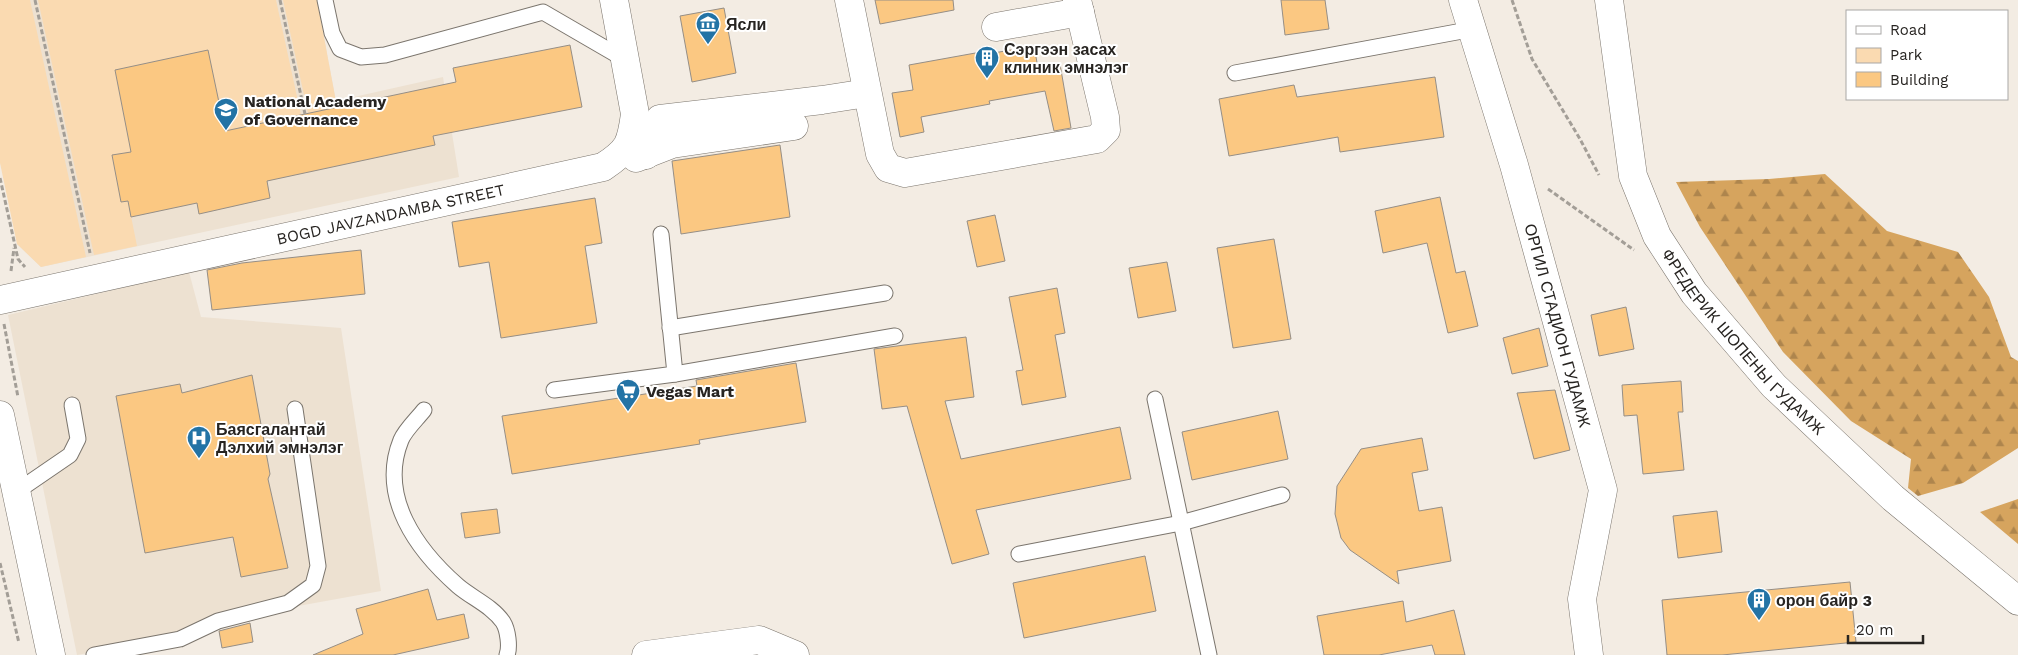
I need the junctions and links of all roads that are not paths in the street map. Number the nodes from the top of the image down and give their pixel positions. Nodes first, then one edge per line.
1 (325, 0) edge
2 (614, 0) edge
3 (849, 0) edge
4 (1464, 0) edge
5 (1609, 0) edge
6 (1078, 6) edge
7 (996, 27) dead end
8 (1472, 29) junction
9 (624, 58) junction
10 (1235, 73) dead end
11 (867, 93) junction
12 (794, 126) dead end
13 (646, 155) junction
14 (603, 167) junction
15 (660, 234) dead end
16 (885, 293) dead end
17 (0, 300) edge
18 (670, 328) junction
19 (895, 336) dead end
20 (675, 374) junction
21 (554, 390) dead end
22 (1155, 399) dead end
23 (72, 405) dead end
24 (295, 410) dead end
25 (424, 410) dead end
26 (0, 416) edge
27 (16, 492) junction
28 (1282, 495) dead end
29 (1181, 523) junction
30 (1019, 554) dead end
31 (2018, 601) edge
32 (51, 655) edge
33 (94, 655) edge
34 (508, 655) edge
35 (646, 655) edge
36 (795, 655) edge
37 (1209, 655) edge
38 (1589, 655) edge

1 - 9 lane
2 - 9 street, BOGD JAVZANDAMBA STREET
3 - 11 street
4 - 8 street, ОРГИЛ СТАДИОН ГУДАМЖ
5 - 31 street, ФРЕДЕРИК ШОПЕНЫ ГУДАМЖ
6 - 7 street
6 - 11 street
8 - 10 lane
8 - 38 street, ОРГИЛ СТАДИОН ГУДАМЖ
9 - 14 street, BOGD JAVZANDAMBA STREET
11 - 13 street
12 - 13 street
13 - 14 street
14 - 17 street, BOGD JAVZANDAMBA STREET
15 - 18 lane
16 - 18 lane
18 - 20 lane
19 - 20 lane
20 - 21 lane
22 - 29 lane
23 - 27 lane
24 - 33 lane
25 - 34 lane
26 - 27 street
27 - 32 street
28 - 29 lane
29 - 30 lane
29 - 37 lane
35 - 36 street

